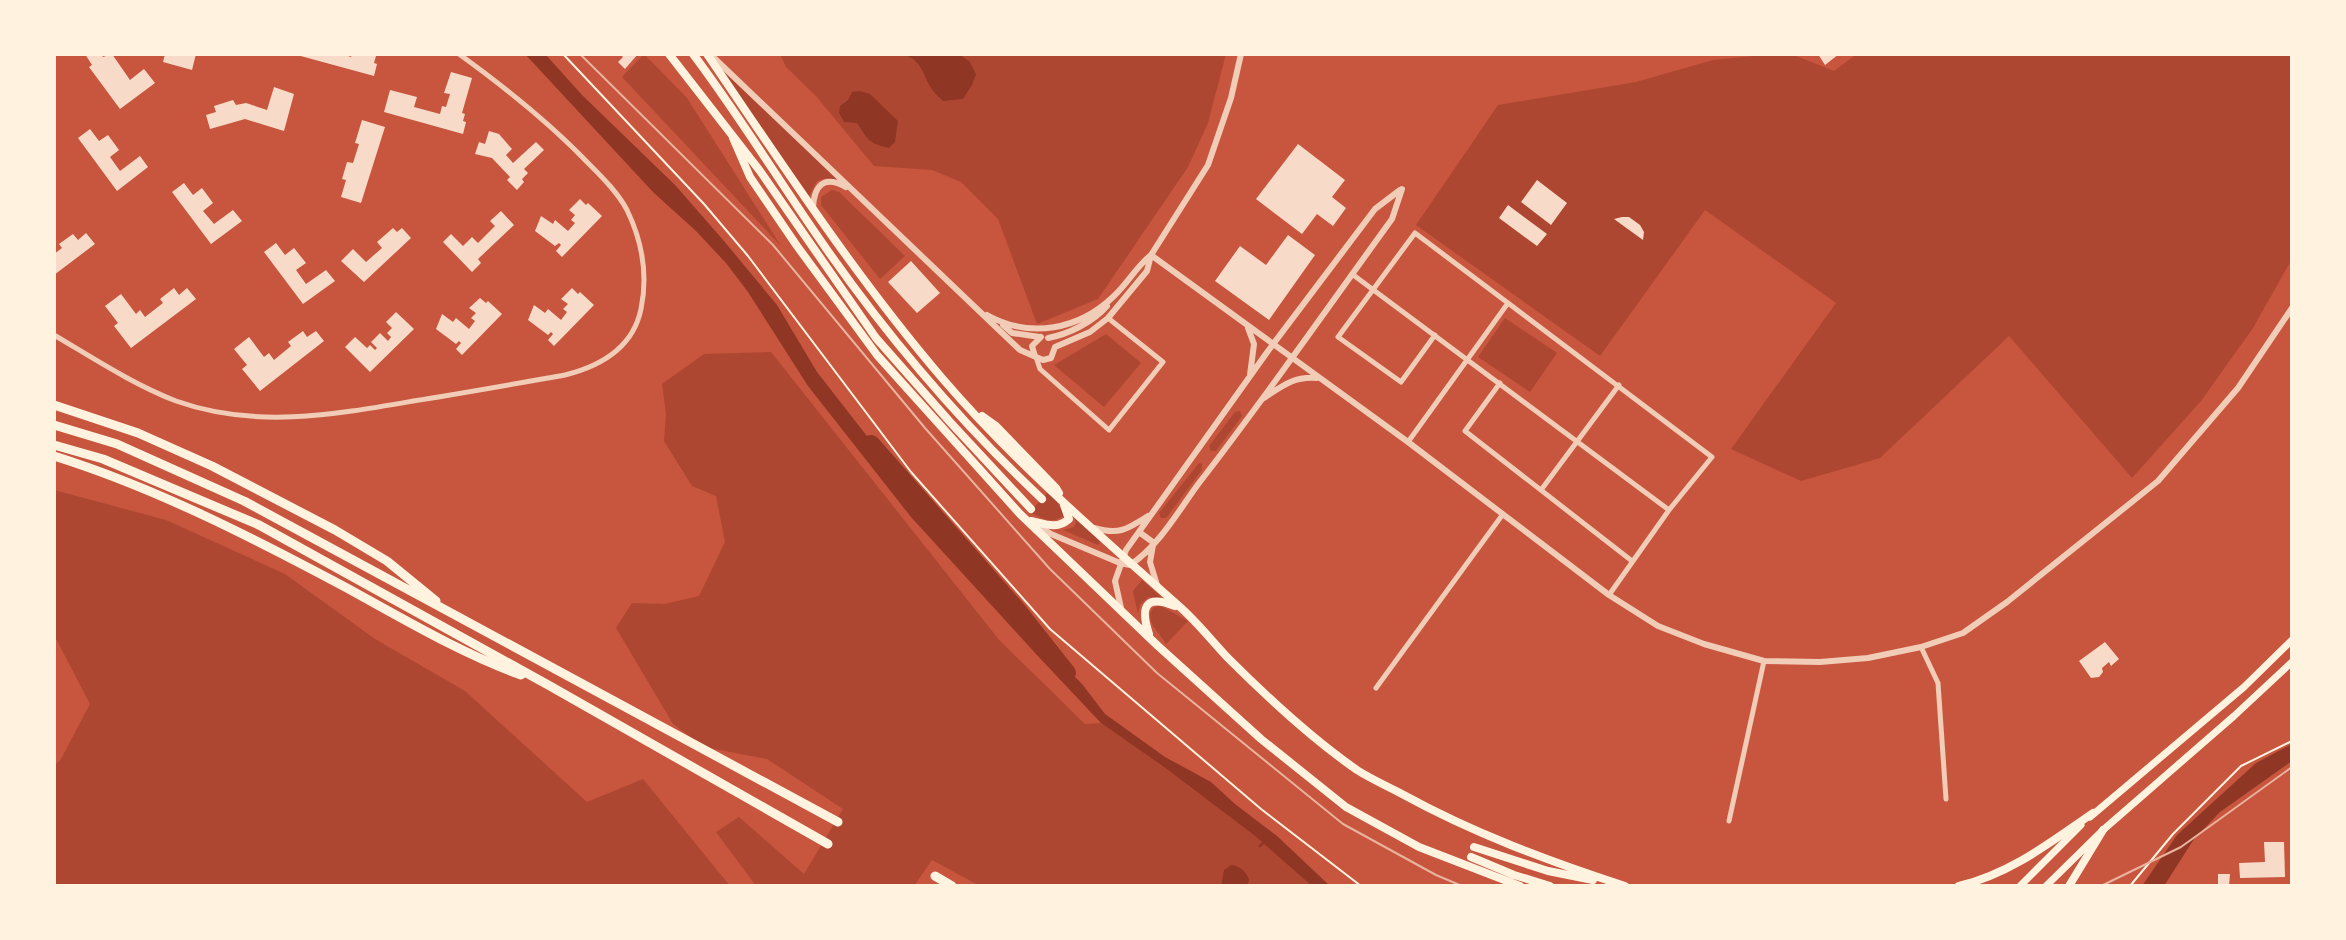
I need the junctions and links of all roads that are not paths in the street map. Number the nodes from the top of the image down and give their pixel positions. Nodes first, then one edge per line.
1 (459, 54) edge
2 (669, 54) edge
3 (693, 54) edge
4 (708, 54) edge
5 (1241, 54) edge
6 (733, 138) junction
7 (853, 191) junction
8 (813, 208) junction
9 (1151, 255) junction
10 (1352, 274) junction
11 (1373, 289) junction
12 (1115, 296) junction
13 (1508, 303) junction
14 (2292, 308) edge
15 (980, 311) junction
16 (1108, 318) junction
17 (999, 321) junction
18 (1245, 324) junction
19 (54, 335) edge
20 (1435, 335) junction
21 (1044, 337) junction
22 (1274, 344) junction
23 (1055, 347) junction
24 (1035, 357) junction
25 (1292, 358) junction
26 (1047, 359) junction
27 (1469, 359) junction
28 (1049, 377) junction
29 (1319, 378) junction
30 (1249, 379) junction
31 (1500, 383) junction
32 (1619, 385) junction
33 (1259, 401) junction
34 (54, 405) edge
35 (54, 425) edge
36 (1578, 441) junction
37 (1408, 442) junction
38 (54, 445) edge
39 (54, 456) edge
40 (1541, 490) junction
41 (1042, 499) dead end
42 (1062, 500) junction
43 (1031, 509) dead end
44 (1669, 510) junction
45 (1152, 513) junction
46 (1020, 514) junction
47 (1503, 514) junction
48 (1031, 521) junction
49 (1090, 527) junction
50 (1139, 532) junction
51 (1154, 543) junction
52 (1121, 560) junction
53 (1632, 561) junction
54 (1130, 565) junction
55 (1159, 590) junction
56 (1609, 595) junction
57 (1121, 608) junction
58 (1181, 608) junction
59 (449, 612) junction
60 (1150, 638) junction
61 (2292, 640) edge
62 (1921, 647) junction
63 (1764, 660) junction
64 (2292, 662) edge
65 (550, 686) junction
66 (1376, 688) dead end
67 (1947, 799) dead end
68 (2093, 813) junction
69 (1729, 821) dead end
70 (838, 822) dead end
71 (2102, 830) junction
72 (828, 844) dead end
73 (1474, 846) dead end
74 (1471, 857) dead end
75 (935, 876) dead end
76 (951, 886) edge
77 (1520, 886) edge
78 (1550, 886) edge
79 (1622, 886) edge
80 (1959, 886) edge
81 (2020, 886) edge
82 (2046, 886) edge
83 (2069, 886) edge

1 - 19 street
2 - 6 main road
3 - 41 main road
4 - 7 street
4 - 8 main road
5 - 9 street
6 - 43 main road
6 - 46 main road
7 - 8 street
7 - 15 street
8 - 42 main road
9 - 12 street
9 - 16 street
9 - 18 street
10 - 11 street
10 - 22 street
10 - 25 street
11 - 13 street
11 - 20 street
11 - 20 street
12 - 17 street
12 - 21 street
13 - 27 street
13 - 32 street
14 - 62 street
15 - 17 street
15 - 24 street
16 - 23 street
16 - 28 street
17 - 21 street
18 - 22 street
18 - 30 street
20 - 27 street
21 - 23 street
21 - 24 street
22 - 25 street
22 - 30 street
23 - 26 street
24 - 26 street
24 - 28 street
25 - 29 street
25 - 33 street
26 - 28 street
27 - 31 street
27 - 37 street
29 - 33 street
29 - 37 street
30 - 45 street
31 - 36 street
31 - 40 street
32 - 36 street
32 - 44 street
33 - 51 street
34 - 59 highway
35 - 59 highway
36 - 40 street
36 - 44 street
37 - 47 street
38 - 65 highway
39 - 65 highway
40 - 53 street
42 - 48 main road
42 - 49 main road
44 - 53 street
45 - 49 street
45 - 50 street
46 - 48 street
46 - 57 main road
47 - 56 street
47 - 66 street
48 - 52 street
49 - 52 main road
50 - 51 street
50 - 52 street
51 - 54 street
51 - 55 street
52 - 54 main road
52 - 57 street
53 - 56 street
54 - 55 main road
55 - 58 main road
56 - 63 street
57 - 60 main road
58 - 60 main road
58 - 79 main road
59 - 70 highway
60 - 77 main road
61 - 68 main road
62 - 63 street
62 - 67 street
63 - 69 street
64 - 71 main road
65 - 72 highway
68 - 80 main road
68 - 81 main road
71 - 82 main road
71 - 83 main road
73 - 79 main road
74 - 78 main road
75 - 76 highway

